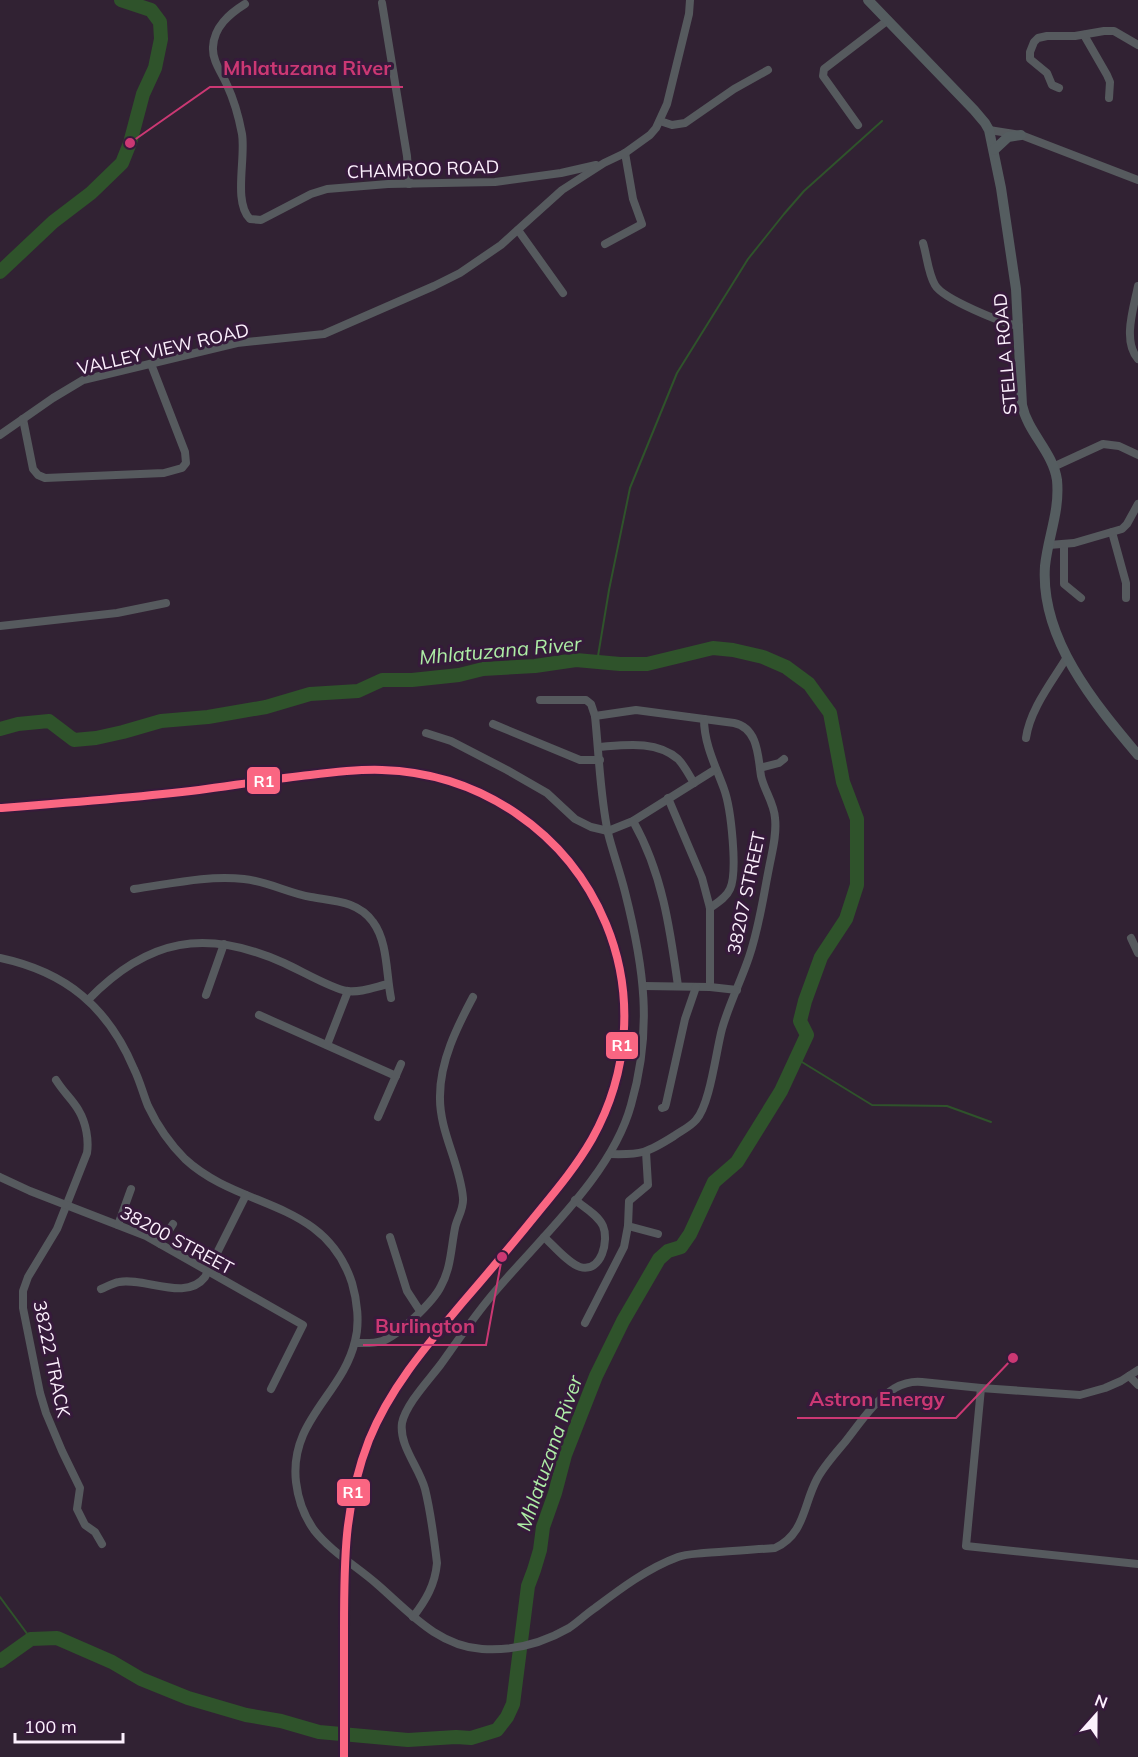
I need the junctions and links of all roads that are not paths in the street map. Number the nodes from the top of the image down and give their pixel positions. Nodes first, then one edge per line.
1 (690, 0) edge
2 (868, 0) edge
3 (382, 3) dead end
4 (244, 4) dead end
5 (888, 20) junction
6 (1084, 35) junction
7 (1138, 45) edge
8 (768, 70) dead end
9 (1059, 88) dead end
10 (1108, 98) dead end
11 (660, 121) junction
12 (858, 125) dead end
13 (989, 130) junction
14 (1022, 135) junction
15 (994, 150) junction
16 (625, 153) junction
17 (604, 163) junction
18 (1138, 180) edge
19 (409, 184) junction
20 (518, 230) junction
21 (923, 243) dead end
22 (604, 244) dead end
23 (1138, 286) edge
24 (563, 293) dead end
25 (1019, 326) junction
26 (1138, 359) edge
27 (151, 364) junction
28 (23, 419) junction
29 (0, 435) edge
30 (1138, 455) edge
31 (1053, 467) junction
32 (1138, 504) edge
33 (1112, 532) junction
34 (1064, 544) junction
35 (1049, 545) junction
36 (1081, 598) dead end
37 (1126, 598) dead end
38 (166, 603) dead end
39 (0, 626) edge
40 (1067, 657) junction
41 (540, 699) dead end
42 (595, 716) junction
43 (704, 719) junction
44 (493, 724) dead end
45 (426, 733) dead end
46 (1026, 738) dead end
47 (598, 747) junction
48 (1138, 755) edge
49 (784, 759) dead end
50 (600, 760) junction
51 (760, 768) junction
52 (716, 770) junction
53 (694, 783) junction
54 (668, 798) junction
55 (633, 820) junction
56 (608, 831) junction
57 (134, 889) dead end
58 (710, 908) junction
59 (1131, 938) dead end
60 (224, 944) junction
61 (1138, 953) edge
62 (0, 958) edge
63 (388, 984) junction
64 (644, 986) junction
65 (678, 986) junction
66 (696, 987) junction
67 (710, 987) junction
68 (737, 990) junction
69 (348, 991) junction
70 (206, 995) dead end
71 (473, 997) dead end
72 (391, 998) dead end
73 (88, 1000) junction
74 (259, 1015) dead end
75 (327, 1045) junction
76 (401, 1064) dead end
77 (396, 1076) junction
78 (56, 1080) dead end
79 (662, 1108) dead end
80 (378, 1117) dead end
81 (646, 1152) junction
82 (610, 1154) junction
83 (0, 1177) edge
84 (131, 1189) dead end
85 (246, 1195) junction
86 (575, 1200) junction
87 (66, 1205) junction
88 (173, 1224) dead end
89 (118, 1225) junction
90 (628, 1226) junction
91 (658, 1234) dead end
92 (390, 1237) dead end
93 (544, 1237) junction
94 (160, 1244) junction
95 (207, 1272) junction
96 (101, 1289) dead end
97 (420, 1311) junction
98 (585, 1323) dead end
99 (355, 1343) junction
100 (1138, 1370) edge
101 (1129, 1376) junction
102 (1138, 1385) edge
103 (981, 1388) junction
104 (272, 1389) dead end
105 (102, 1544) dead end
106 (1138, 1564) edge
107 (413, 1617) junction

1 - 11 street, VALLEY VIEW ROAD
2 - 5 main road, STELLA ROAD
3 - 19 street
4 - 19 street, CHAMROO ROAD
5 - 12 street
5 - 13 main road, STELLA ROAD
6 - 7 street
6 - 9 street
6 - 10 street
8 - 11 street
11 - 16 street, VALLEY VIEW ROAD
13 - 14 street
13 - 15 main road, STELLA ROAD
14 - 15 main road
14 - 18 street
15 - 25 main road, STELLA ROAD
16 - 17 street, VALLEY VIEW ROAD
16 - 22 street
17 - 19 street, CHAMROO ROAD
17 - 20 street, VALLEY VIEW ROAD
20 - 24 street
20 - 27 street, VALLEY VIEW ROAD
21 - 25 street
23 - 26 street
25 - 31 main road, STELLA ROAD
27 - 28 street, VALLEY VIEW ROAD
27 - 28 street
28 - 29 street, VALLEY VIEW ROAD
30 - 31 street
31 - 35 main road, STELLA ROAD
32 - 33 street
33 - 34 street
33 - 37 street
34 - 35 street
34 - 36 street
35 - 40 main road, STELLA ROAD
38 - 39 street
40 - 46 street
40 - 48 main road, STELLA ROAD
41 - 42 street
42 - 43 street, 38207 STREET
42 - 47 street
43 - 51 street, 38207 STREET
43 - 52 street
44 - 50 street
45 - 56 street
47 - 50 street
47 - 53 street
49 - 51 street
50 - 56 street
51 - 68 street, 38207 STREET
52 - 53 street
52 - 58 street
53 - 54 street
54 - 55 street
54 - 58 street
55 - 56 street
55 - 65 street
56 - 64 street
57 - 63 street
58 - 67 street
59 - 61 street
60 - 69 street
60 - 70 street
60 - 73 street
62 - 73 street
63 - 69 street
63 - 72 street
64 - 65 street
64 - 82 street
65 - 66 street
66 - 67 street
66 - 79 street
67 - 68 street
68 - 81 street, 38207 STREET
69 - 75 street
71 - 97 street
73 - 85 street
74 - 75 street
75 - 77 street
76 - 77 street
77 - 80 street
78 - 87 street, 38222 TRACK
81 - 82 street, 38207 STREET
81 - 90 street
82 - 86 street
83 - 87 street, 38200 STREET
84 - 89 street
85 - 95 street
85 - 99 street
86 - 93 street
86 - 93 street
87 - 89 street, 38200 STREET
87 - 105 street, 38222 TRACK
88 - 94 street
89 - 94 street, 38200 STREET
90 - 91 street
90 - 98 street
92 - 97 street
93 - 107 street
94 - 95 street, 38200 STREET
95 - 96 street
95 - 104 street, 38200 STREET
97 - 99 street
99 - 107 street
100 - 101 street
101 - 102 street
101 - 103 street
103 - 106 street
103 - 107 street

